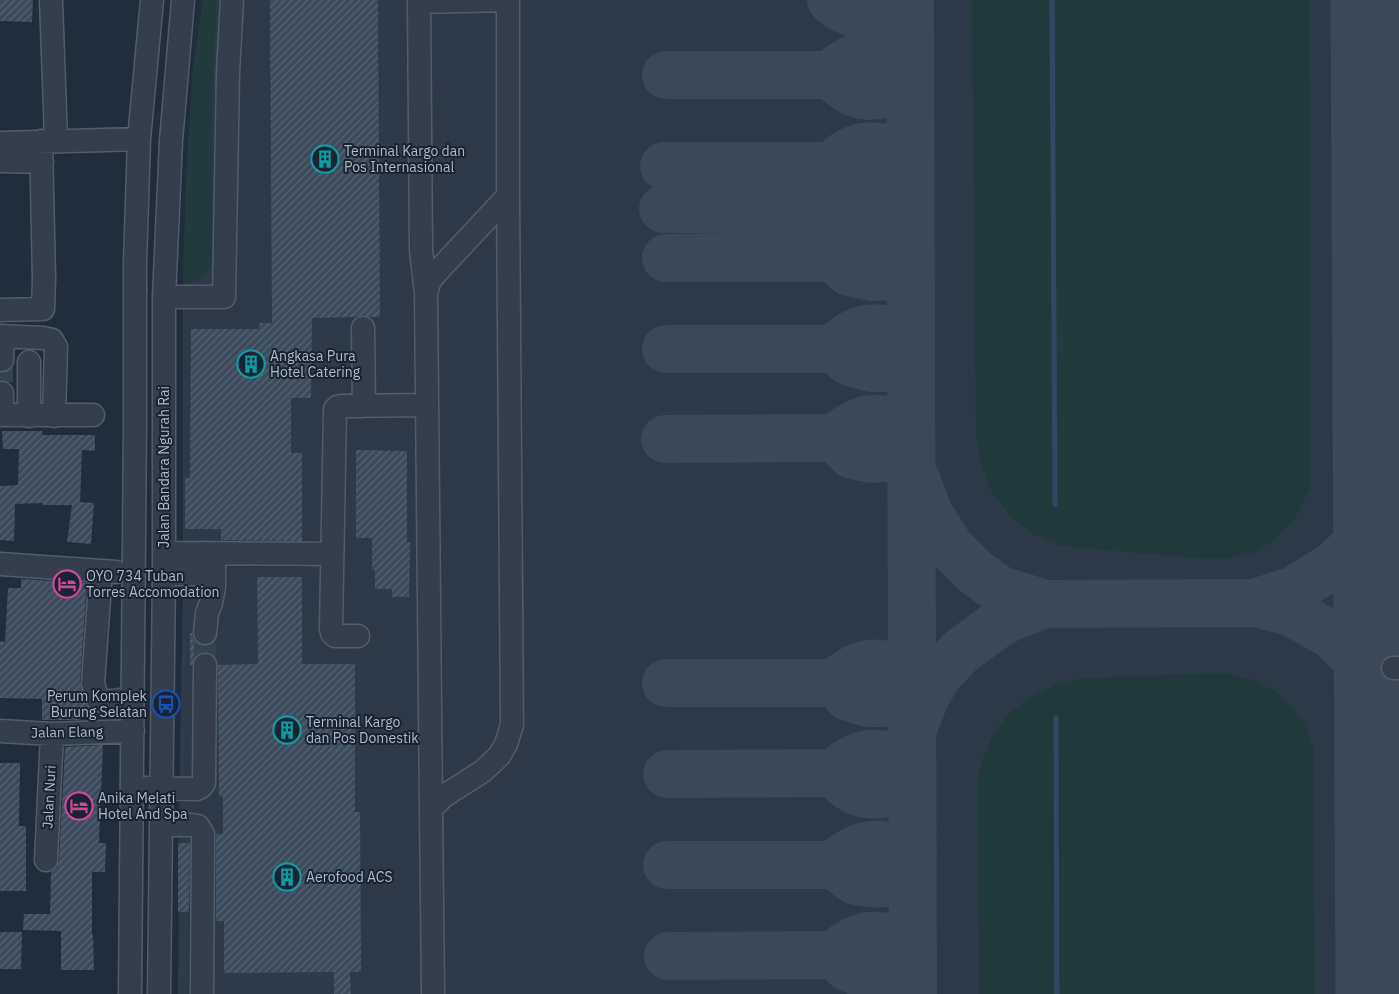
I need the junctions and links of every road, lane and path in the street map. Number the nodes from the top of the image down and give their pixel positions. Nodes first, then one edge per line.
1 (52, 0) edge
2 (152, 0) edge
3 (183, 0) edge
4 (232, 0) edge
5 (508, 0) edge
6 (419, 1) edge
7 (139, 139) junction
8 (0, 143) edge
9 (47, 148) junction
10 (0, 161) edge
11 (508, 196) junction
12 (426, 293) junction
13 (164, 297) junction
14 (43, 308) junction
15 (0, 310) edge
16 (363, 328) dead end
17 (2, 336) edge
18 (44, 338) junction
19 (2, 360) dead end
20 (30, 362) dead end
21 (2, 393) dead end
22 (426, 405) junction
23 (364, 406) junction
24 (1, 415) edge
25 (93, 415) dead end
26 (29, 416) junction
27 (54, 416) junction
28 (205, 553) junction
29 (332, 554) junction
30 (0, 564) edge
31 (164, 564) junction
32 (101, 571) junction
33 (134, 573) junction
34 (214, 574) junction
35 (205, 633) tunnel mouth
36 (358, 636) dead end
37 (205, 665) tunnel mouth
38 (133, 698) junction
39 (98, 700) junction
40 (0, 731) edge
41 (124, 731) junction
42 (52, 734) junction
43 (133, 788) junction
44 (161, 788) junction
45 (431, 809) junction
46 (161, 824) junction
47 (46, 860) dead end
48 (130, 994) edge
49 (158, 994) edge
50 (202, 994) edge
51 (433, 994) edge

1 - 9 street
2 - 7 street, Jalan Bandara Ngurah Rai
3 - 13 street, Jalan Bandara Ngurah Rai
4 - 13 street
5 - 6 street
5 - 11 street
6 - 12 street
7 - 9 street
7 - 33 street, Jalan Bandara Ngurah Rai
8 - 9 street
9 - 10 street
9 - 14 street
11 - 12 street
11 - 45 street
12 - 22 street
13 - 31 street, Jalan Bandara Ngurah Rai
14 - 15 street
14 - 18 street
16 - 23 street
17 - 18 street
17 - 19 street
18 - 27 street
20 - 26 street
21 - 24 street
22 - 23 street
22 - 45 street
23 - 29 street
24 - 26 street
25 - 27 street
26 - 27 street
28 - 29 street
28 - 31 street
28 - 34 street
29 - 36 street
30 - 32 street
31 - 34 street
31 - 44 street, Jalan Bandara Ngurah Rai
32 - 33 street
32 - 39 street
33 - 38 street, Jalan Bandara Ngurah Rai
34 - 35 street
37 - 44 street
38 - 39 street
38 - 41 street, Jalan Bandara Ngurah Rai
39 - 41 street
40 - 42 street, Jalan Elang
41 - 42 street, Jalan Elang
41 - 43 street, Jalan Bandara Ngurah Rai
42 - 47 street, Jalan Nuri
43 - 44 street
43 - 48 street, Jalan Bandara Ngurah Rai
44 - 46 street, Jalan Bandara Ngurah Rai
45 - 51 street
46 - 49 street, Jalan Bandara Ngurah Rai
46 - 50 street

